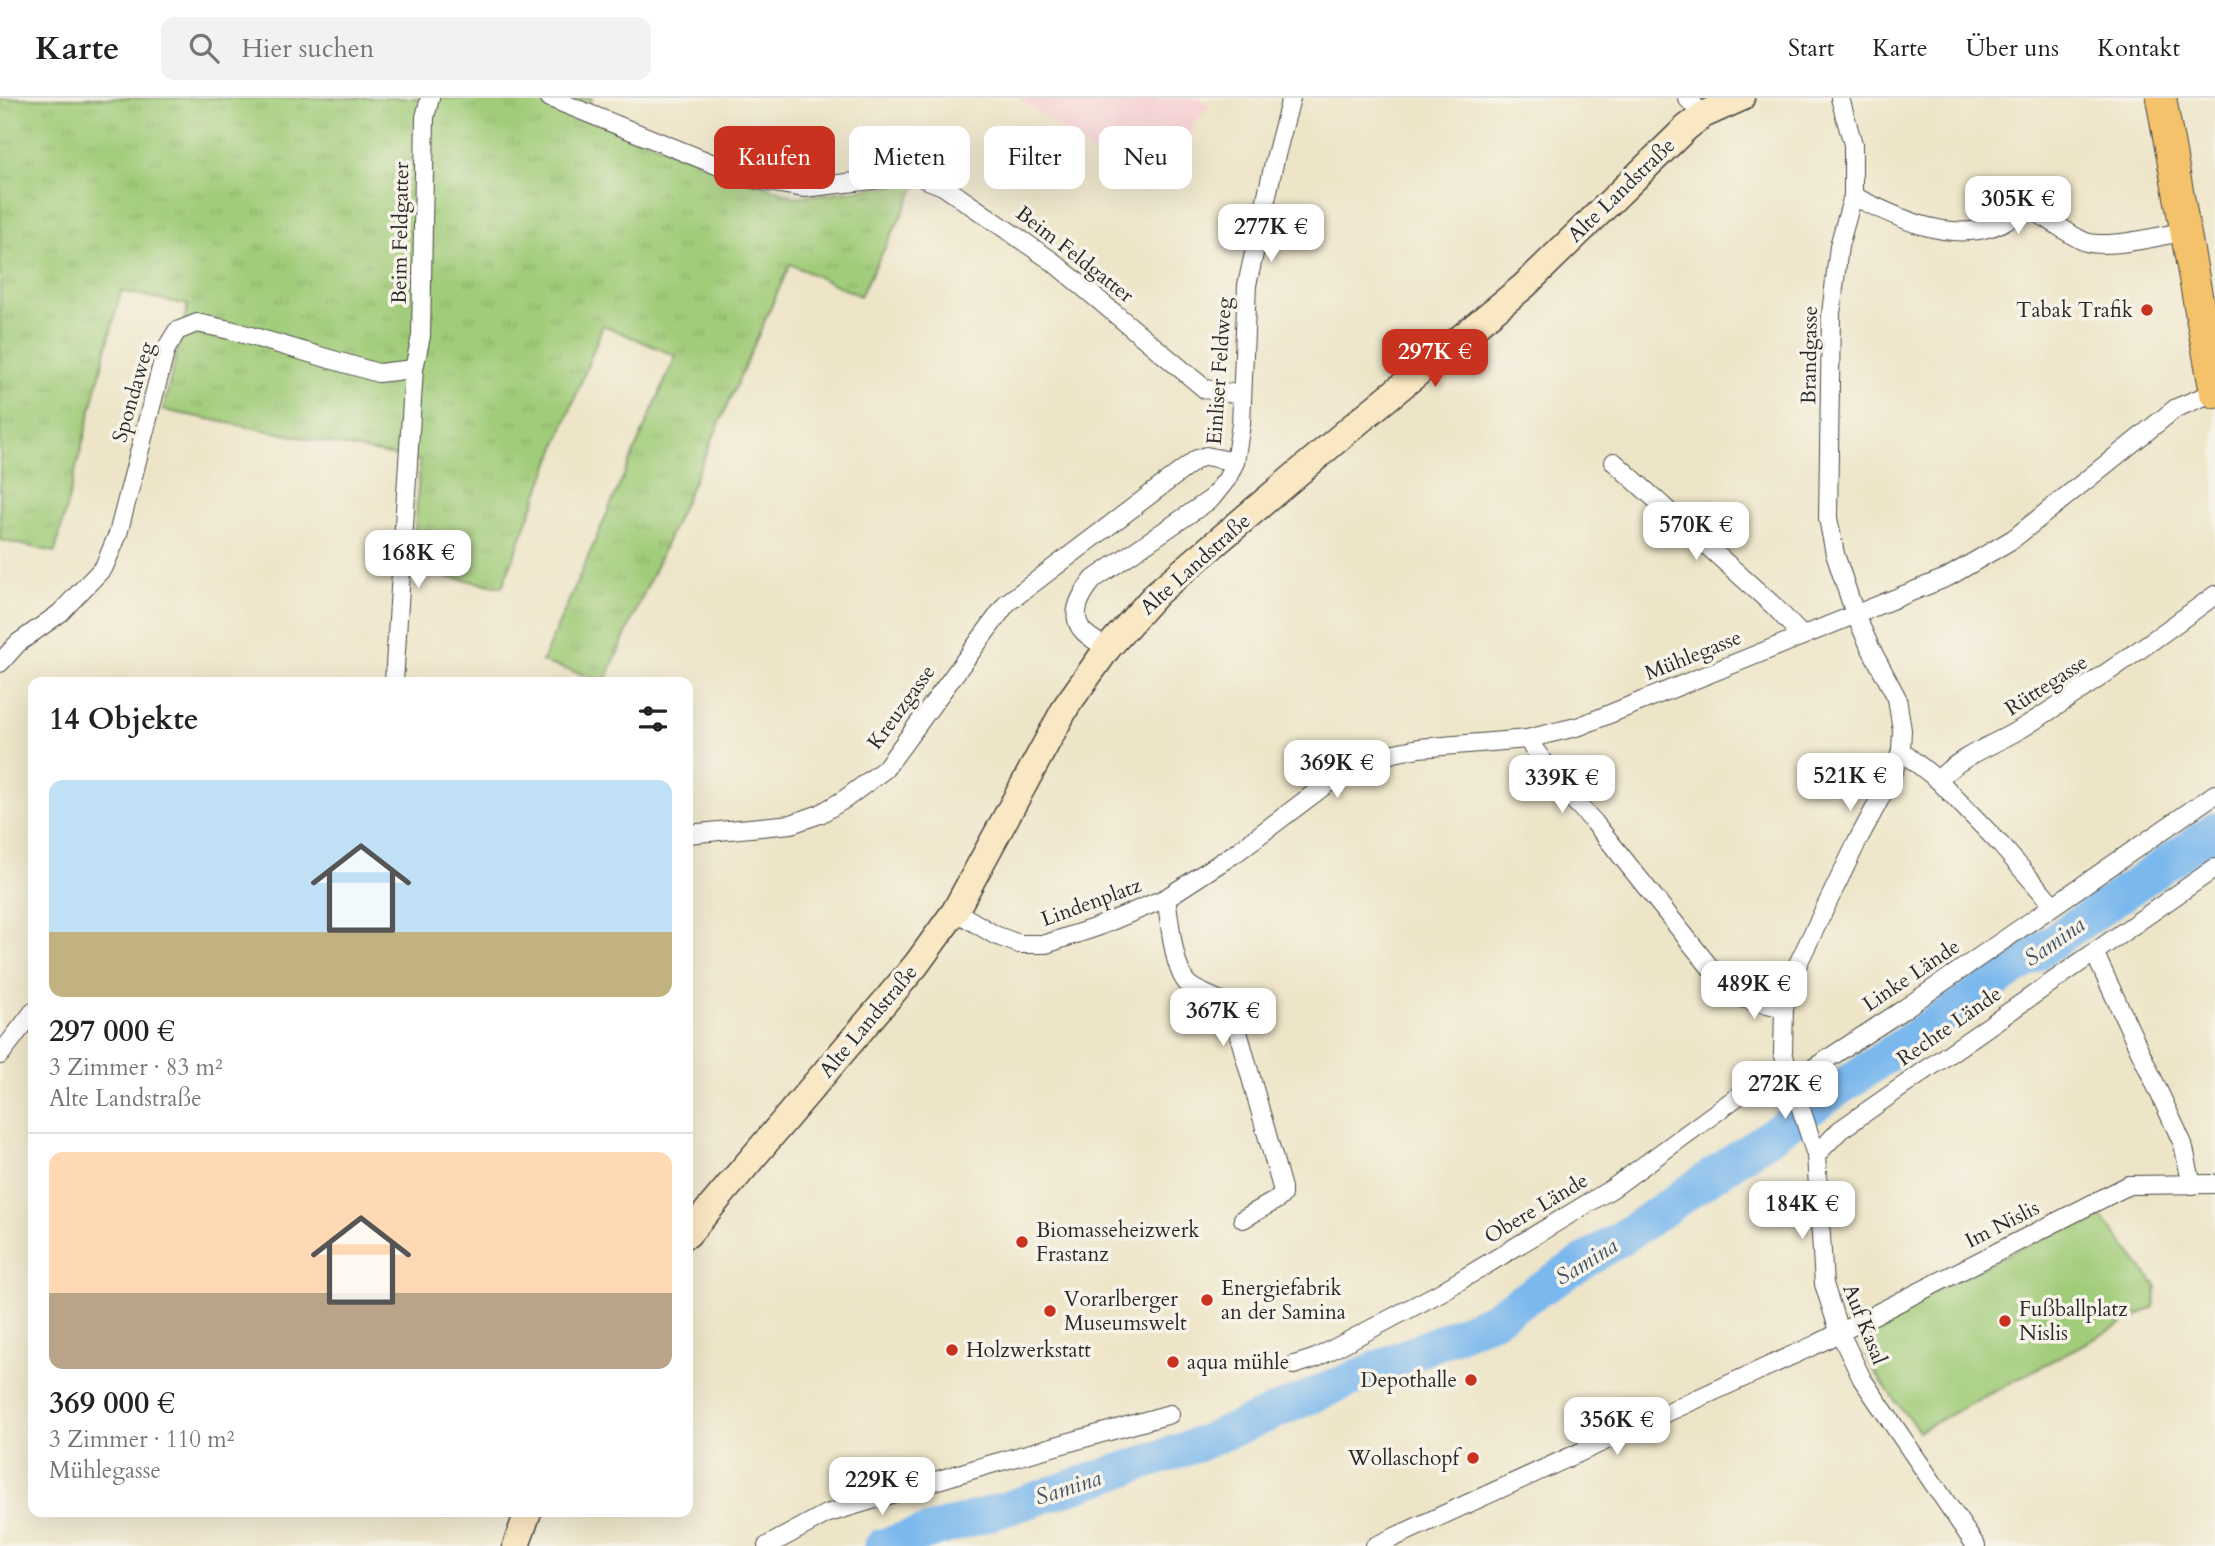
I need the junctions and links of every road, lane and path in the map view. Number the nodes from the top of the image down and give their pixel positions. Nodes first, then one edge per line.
1 (430, 98) edge
2 (550, 98) edge
3 (1291, 98) edge
4 (1741, 98) edge
5 (1840, 98) edge
6 (2161, 98) edge
7 (1695, 106) edge
8 (1853, 196) junction
9 (2186, 231) junction
10 (2211, 336) edge
11 (414, 369) junction
12 (2215, 393) edge
13 (1241, 395) junction
14 (1235, 462) junction
15 (1614, 462) dead end
16 (2215, 595) edge
17 (1855, 614) junction
18 (1802, 636) junction
19 (1107, 649) junction
20 (0, 663) edge
21 (394, 677) edge
22 (1527, 738) junction
23 (1901, 751) junction
24 (1938, 780) junction
25 (2215, 794) edge
26 (693, 834) edge
27 (2215, 868) edge
28 (1166, 898) junction
29 (2053, 905) junction
30 (955, 911) junction
31 (2094, 952) junction
32 (1784, 1008) junction
33 (28, 1019) edge
34 (0, 1055) edge
35 (1792, 1082) junction
36 (1814, 1147) junction
37 (2215, 1184) edge
38 (2192, 1185) junction
39 (1244, 1219) dead end
40 (693, 1228) edge
41 (1839, 1331) junction
42 (1294, 1365) dead end
43 (1170, 1414) dead end
44 (526, 1517) edge
45 (516, 1546) edge
46 (767, 1546) edge
47 (1375, 1546) edge
48 (1976, 1546) edge

1 - 11 street, Beim Feldgatter
2 - 13 street, Beim Feldgatter
3 - 13 street, Einliser Feldweg
4 - 7 main road, Alte Landstraße
5 - 8 street, Brandgasse
6 - 9 main road
7 - 19 main road, Alte Landstraße
8 - 9 street
8 - 17 street, Brandgasse
9 - 10 main road
10 - 12 main road
11 - 20 street, Spondaweg
11 - 21 street
12 - 17 street, Mühlegasse
13 - 14 street, Einliser Feldweg
14 - 19 street, Einliser Feldweg
14 - 26 street, Kreuzgasse
15 - 18 street
16 - 24 street, Rüttegasse
17 - 18 street, Mühlegasse
17 - 23 street, Brandgasse
18 - 22 street, Mühlegasse
19 - 30 main road, Alte Landstraße
22 - 28 street, Mühlegasse
22 - 32 street
23 - 24 street
23 - 32 street, Auf Kasal
24 - 29 street
25 - 29 street, Linke Lände
27 - 31 street, Rechte Lände
28 - 30 street, Lindenplatz
28 - 39 street
29 - 35 street, Linke Lände
30 - 40 main road, Alte Landstraße
31 - 36 street, Rechte Lände
31 - 38 street
32 - 35 street, Auf Kasal
33 - 34 street
35 - 36 street, Auf Kasal
35 - 42 street, Obere Lände
36 - 41 street, Auf Kasal
37 - 38 street, Im Nislis
38 - 41 street, Im Nislis
41 - 47 street, Im Nislis
41 - 48 street, Auf Kasal
43 - 46 street
44 - 45 main road

